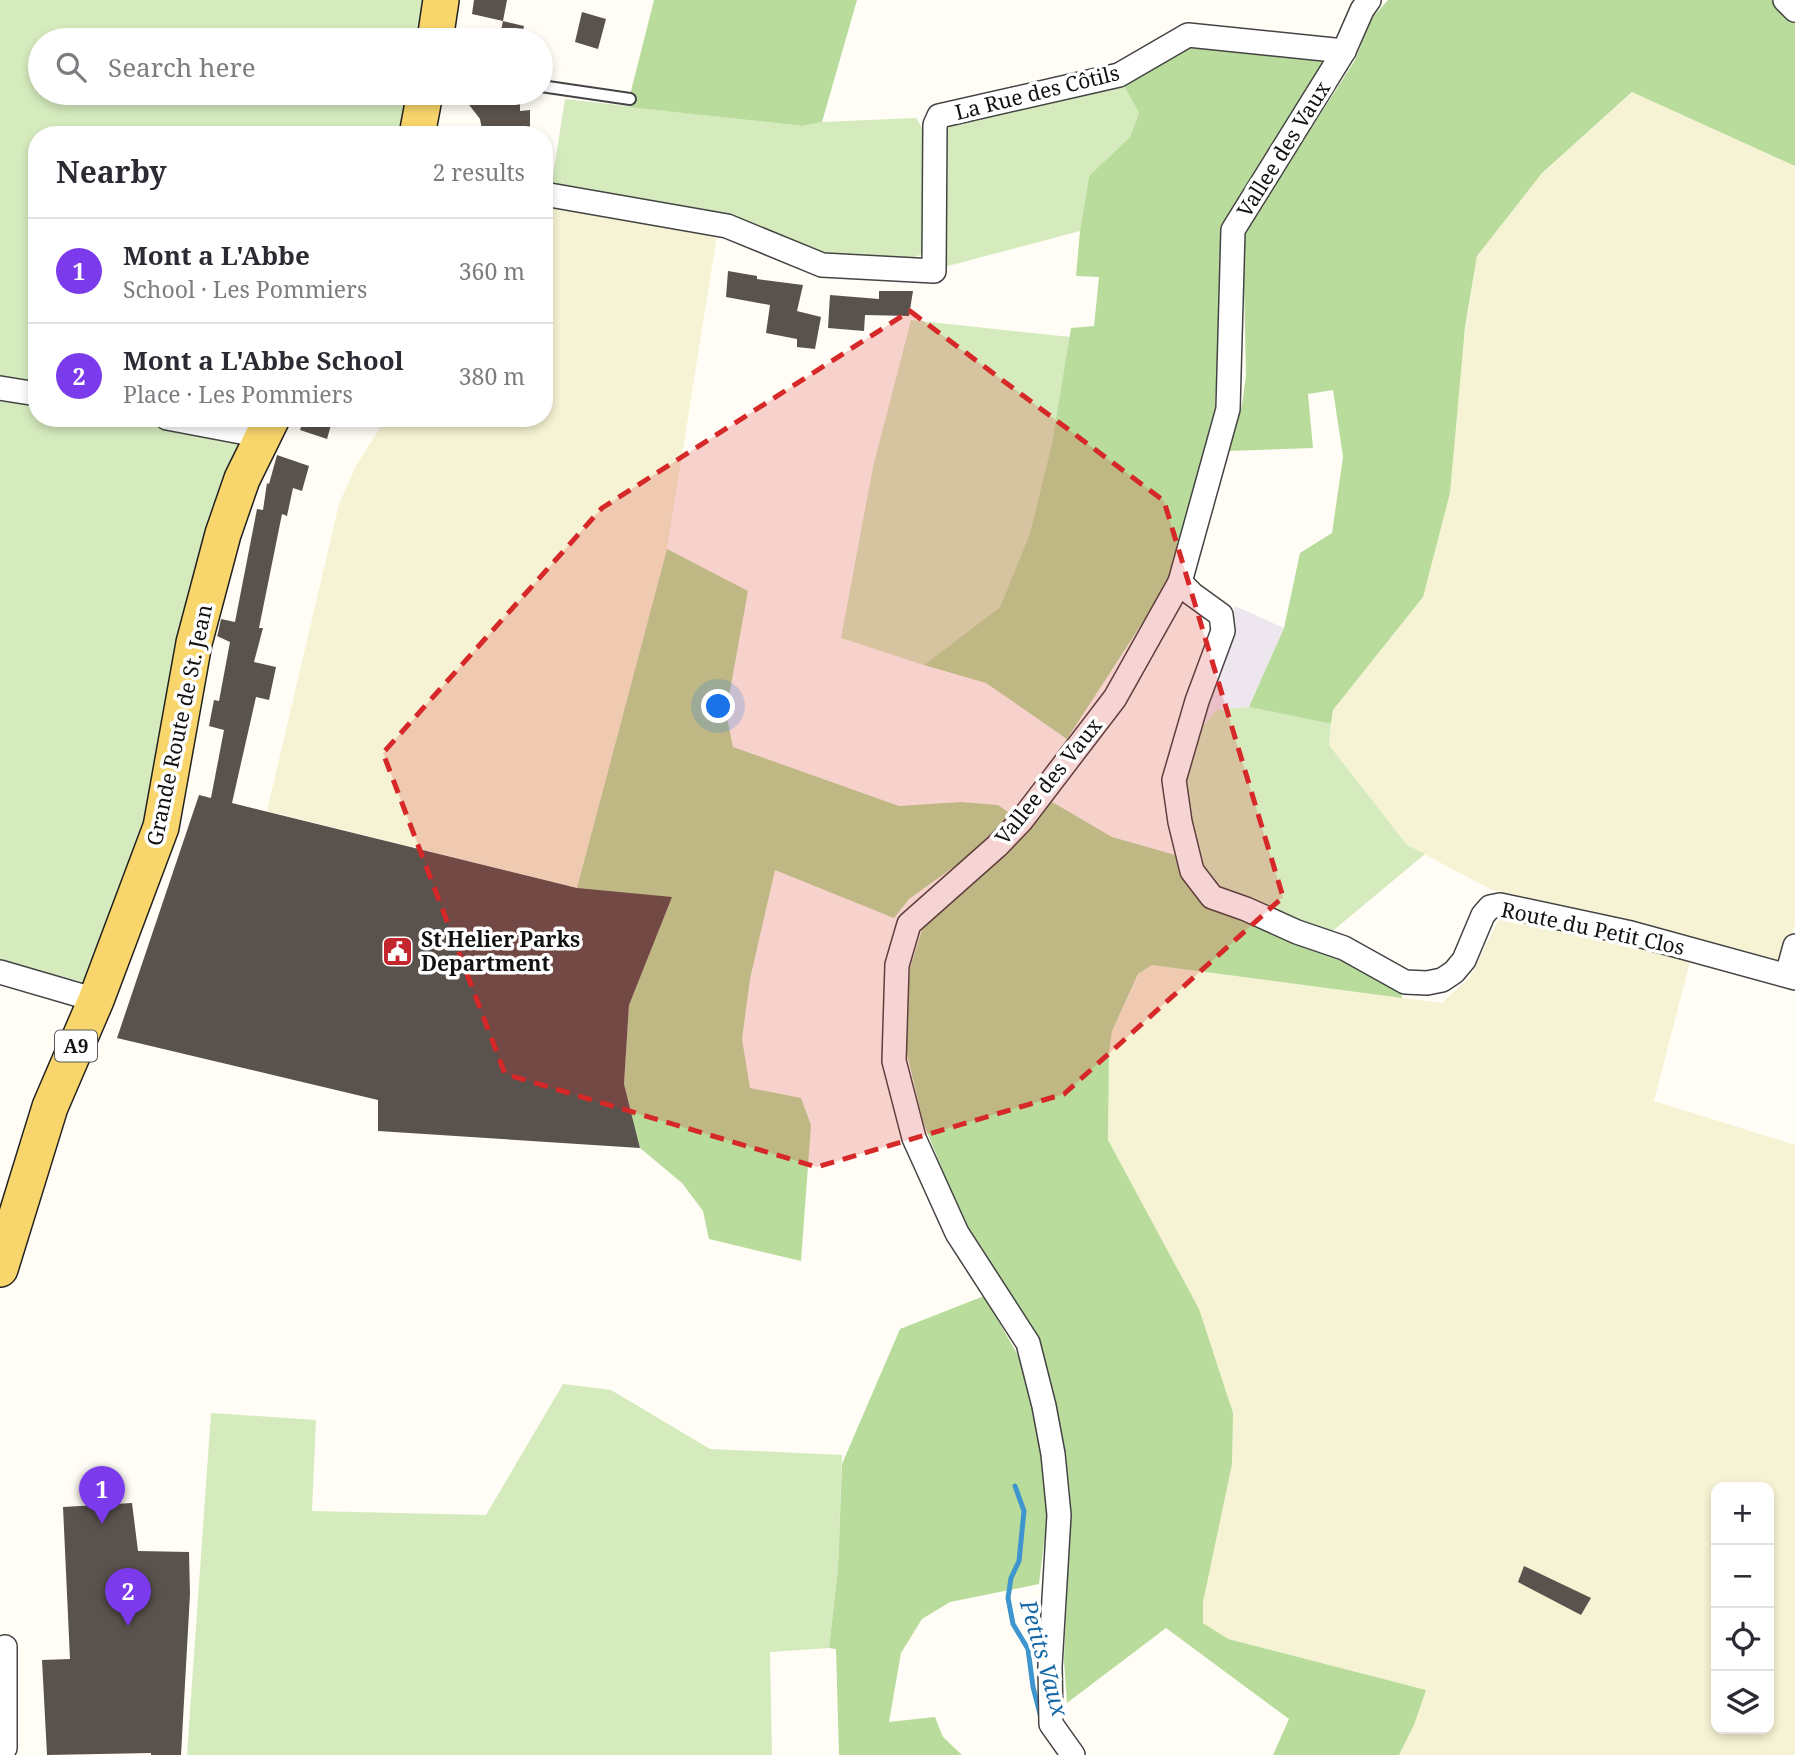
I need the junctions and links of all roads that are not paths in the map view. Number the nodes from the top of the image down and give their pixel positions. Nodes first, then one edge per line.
1 (441, 0) edge
2 (1785, 0) edge
3 (1362, 3) edge
4 (1795, 10) edge
5 (437, 28) edge
6 (1344, 51) junction
7 (553, 88) edge
8 (630, 99) dead end
9 (423, 105) edge
10 (419, 126) edge
11 (553, 196) edge
12 (0, 387) edge
13 (28, 392) edge
14 (267, 427) edge
15 (1180, 582) junction
16 (1795, 946) edge
17 (0, 972) edge
18 (1791, 976) edge
19 (96, 1000) junction
20 (0, 1269) edge
21 (5, 1647) dead end
22 (0, 1748) edge
23 (1073, 1755) edge

1 - 5 main road
2 - 4 street
3 - 6 street, Vallee des Vaux
6 - 11 street, La Rue des Côtils
6 - 15 street, Vallee des Vaux
7 - 8 lane
9 - 10 main road
12 - 13 street
14 - 19 main road, Grande Route de St. Jean / A9
15 - 18 street, Route du Petit Clos
15 - 23 street, Vallee des Vaux
16 - 18 street
17 - 19 street
19 - 20 main road, Grande Route de St. Jean / A9
21 - 22 street

